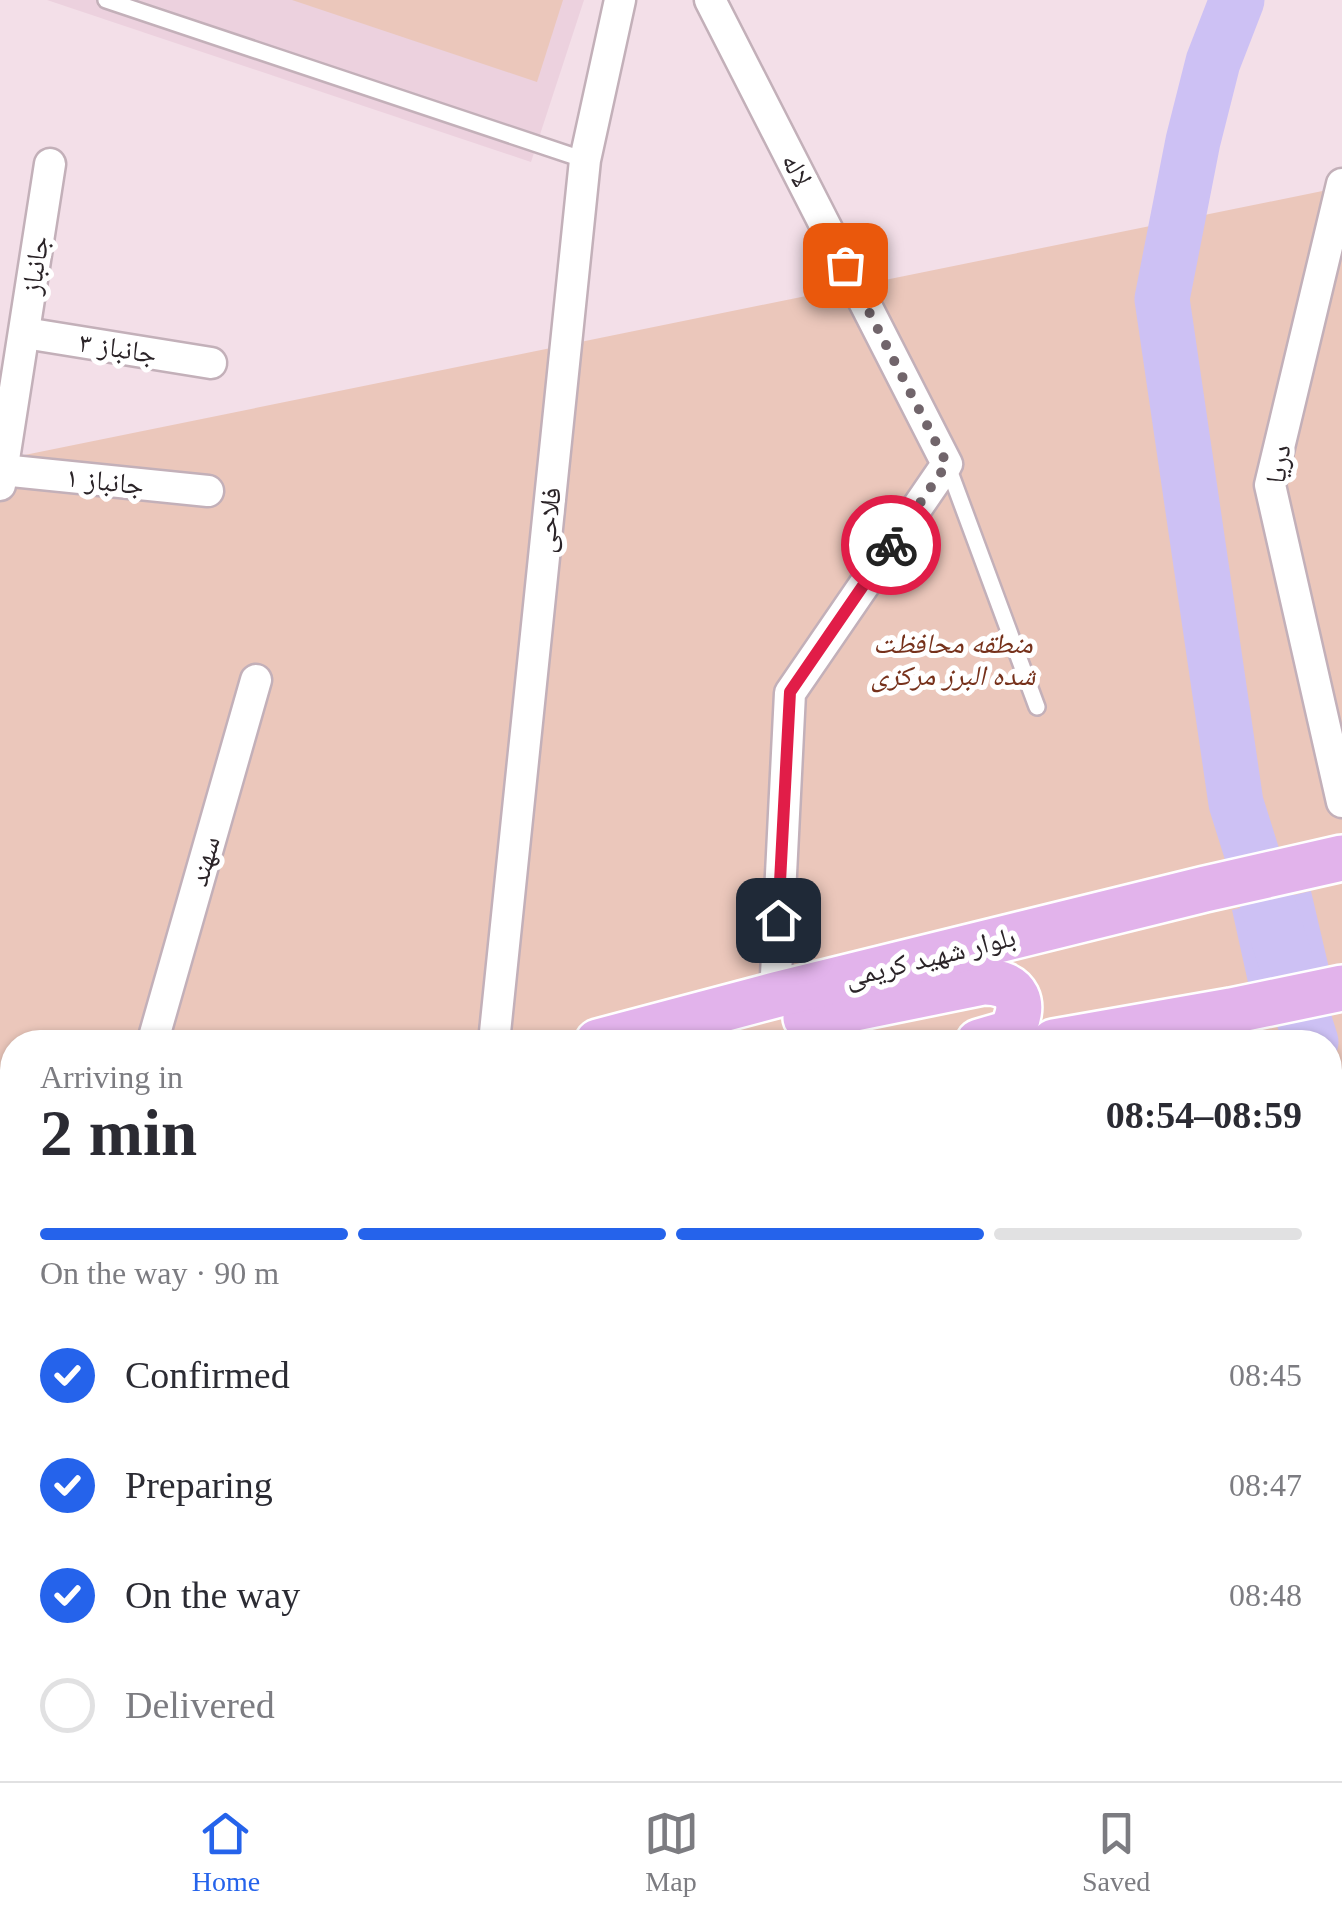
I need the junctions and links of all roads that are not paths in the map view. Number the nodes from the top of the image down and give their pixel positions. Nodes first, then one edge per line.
1 (106, 0) edge
2 (620, 0) edge
3 (710, 0) edge
4 (585, 160) junction
5 (50, 164) dead end
6 (1342, 184) edge
7 (25, 333) junction
8 (211, 362) dead end
9 (4, 432) edge
10 (947, 464) junction
11 (1, 478) edge
12 (208, 492) dead end
13 (256, 680) dead end
14 (1037, 707) dead end
15 (1342, 802) edge
16 (1342, 858) edge
17 (1342, 988) edge
18 (775, 995) junction
19 (669, 1025) junction
20 (156, 1030) edge
21 (495, 1030) edge
22 (648, 1030) edge
23 (690, 1030) edge
24 (746, 1030) edge
25 (1013, 1030) edge
26 (1152, 1030) edge

1 - 4 lane
2 - 4 street, فلاحی
3 - 10 street, لاله
4 - 21 street, فلاحی
5 - 7 street, جانباز
6 - 15 street, دریا
7 - 8 street, جانباز ۳
7 - 9 street, جانباز
9 - 11 street, جانباز
10 - 14 lane
10 - 18 street
11 - 12 street, جانباز ۱
13 - 20 street, سهند
16 - 18 main road, بلوار شهید کریمی
17 - 26 main road
18 - 19 main road, بلوار شهید کریمی
19 - 22 main road, بلوار شهید کریمی
19 - 23 main road
24 - 25 main road

